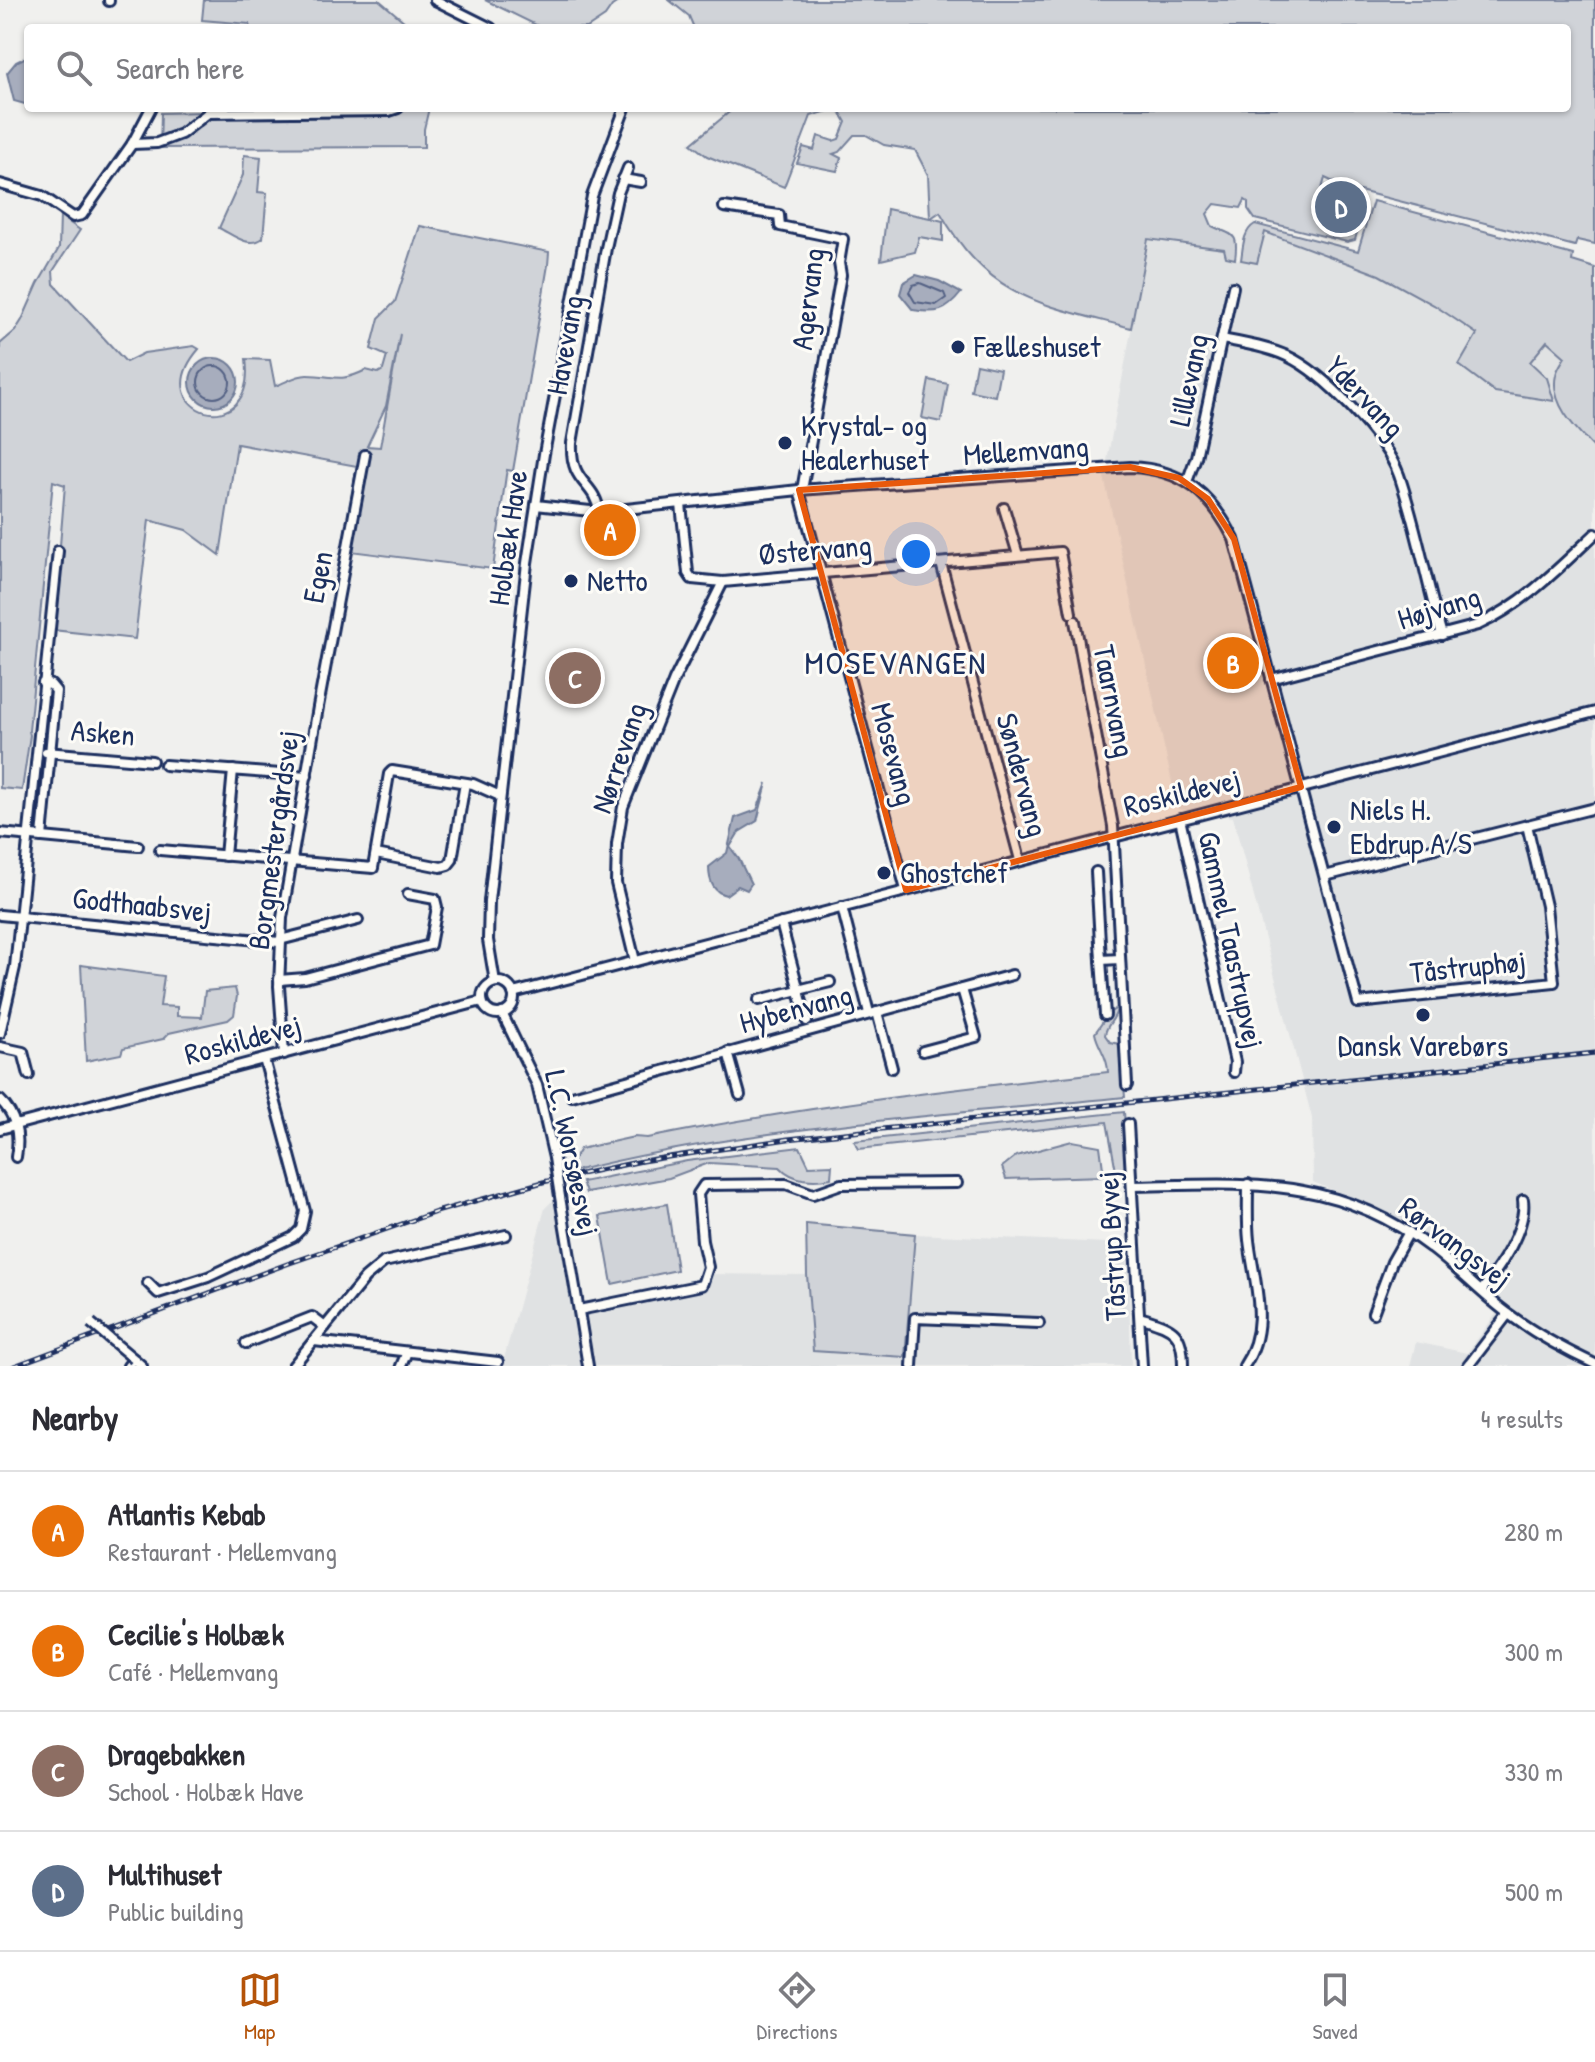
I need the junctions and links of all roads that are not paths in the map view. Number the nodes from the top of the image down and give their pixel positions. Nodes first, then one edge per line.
1 (435, 0) edge
2 (457, 12) junction
3 (474, 24) edge
4 (482, 24) edge
5 (149, 112) edge
6 (298, 112) edge
7 (624, 112) edge
8 (132, 144) junction
9 (628, 168) dead end
10 (623, 179) junction
11 (641, 182) dead end
12 (0, 184) edge
13 (724, 207) dead end
14 (1233, 287) dead end
15 (1222, 339) junction
16 (365, 455) dead end
17 (1187, 482) junction
18 (801, 490) junction
19 (681, 504) junction
20 (536, 505) junction
21 (1004, 508) dead end
22 (599, 512) junction
23 (1595, 534) edge
24 (58, 551) dead end
25 (1018, 555) junction
26 (941, 563) junction
27 (820, 573) junction
28 (723, 582) junction
29 (1073, 617) joint
30 (1442, 635) junction
31 (1271, 679) junction
32 (43, 683) junction
33 (318, 707) joint
34 (1595, 712) edge
35 (37, 751) junction
36 (50, 752) junction
37 (152, 761) dead end
38 (165, 765) dead end
39 (233, 770) junction
40 (307, 776) junction
41 (465, 783) junction
42 (1301, 787) junction
43 (500, 796) junction
44 (1595, 808) edge
45 (1180, 819) junction
46 (1527, 825) junction
47 (0, 833) edge
48 (28, 836) junction
49 (1113, 836) junction
50 (42, 837) junction
51 (138, 846) dead end
52 (160, 850) dead end
53 (376, 854) junction
54 (225, 856) junction
55 (1020, 860) junction
56 (293, 861) junction
57 (1096, 872) dead end
58 (1325, 876) junction
59 (906, 890) junction
60 (408, 894) dead end
61 (842, 907) junction
62 (0, 915) edge
63 (20, 917) junction
64 (358, 920) dead end
65 (781, 923) junction
66 (279, 941) junction
67 (1120, 959) junction
68 (1101, 960) junction
69 (635, 961) junction
70 (1012, 975) dead end
71 (279, 980) junction
72 (495, 982) junction
73 (830, 982) dead end
74 (962, 989) junction
75 (798, 990) junction
76 (513, 993) junction
77 (5, 999) edge
78 (759, 1000) dead end
79 (482, 1001) junction
80 (502, 1013) junction
81 (873, 1013) junction
82 (1105, 1015) dead end
83 (808, 1025) junction
84 (0, 1033) edge
85 (0, 1047) edge
86 (923, 1051) dead end
87 (728, 1052) junction
88 (284, 1054) junction
89 (264, 1059) junction
90 (892, 1068) dead end
91 (1234, 1072) dead end
92 (29, 1075) dead end
93 (1127, 1085) dead end
94 (740, 1095) dead end
95 (572, 1096) dead end
96 (0, 1100) edge
97 (1128, 1124) dead end
98 (16, 1125) junction
99 (0, 1129) edge
100 (16, 1157) dead end
101 (957, 1183) dead end
102 (1248, 1184) junction
103 (1132, 1186) junction
104 (1523, 1200) dead end
105 (1409, 1232) junction
106 (506, 1235) dead end
107 (148, 1283) dead end
108 (1482, 1290) junction
109 (579, 1310) junction
110 (1373, 1313) dead end
111 (1508, 1314) junction
112 (1140, 1317) junction
113 (91, 1323) dead end
114 (1039, 1323) dead end
115 (325, 1327) junction
116 (314, 1341) junction
117 (246, 1343) dead end
118 (407, 1352) junction
119 (131, 1362) edge
120 (498, 1362) dead end
121 (1594, 1364) edge
122 (142, 1366) edge
123 (293, 1366) edge
124 (401, 1366) edge
125 (588, 1366) edge
126 (912, 1366) edge
127 (1142, 1366) edge
128 (1183, 1366) edge
129 (1244, 1366) edge
130 (1468, 1366) edge

1 - 2 street
2 - 3 street
2 - 4 street
5 - 8 street
6 - 8 street
7 - 20 street, Holbæk Have
8 - 12 street
9 - 10 street, Havevang
10 - 11 street
10 - 22 street, Havevang
13 - 18 street, Agervang
14 - 15 street, Lillevang
15 - 17 street, Lillevang
15 - 30 street, Ydervang
16 - 33 street, Egen
17 - 18 street, Mellemvang
17 - 31 street, Mellemvang
18 - 19 street, Mellemvang
18 - 27 street, Mosevang
19 - 22 street, Mellemvang
19 - 28 street, Østervang
20 - 22 street, Mellemvang
20 - 43 street, Holbæk Have
21 - 25 street
23 - 30 street, Højvang
24 - 32 street
25 - 26 street, Østervang
25 - 29 street, Østervang
26 - 27 street, Østervang
26 - 55 street, Søndervang
27 - 28 street, Østervang
27 - 59 street, Mosevang
28 - 69 street, Nørrevang
29 - 49 street, Taarnvang
30 - 31 street, Højvang
31 - 42 street, Mellemvang
32 - 35 street
32 - 36 street, Asken
33 - 40 street, Borgmestergårdsvej
34 - 42 street, Roskildevej
35 - 36 street, Asken
35 - 48 street
36 - 37 street, Asken
36 - 50 street
38 - 39 street
39 - 40 street
39 - 54 street
40 - 56 street, Borgmestergårdsvej
41 - 43 street
41 - 53 street
41 - 53 street
42 - 45 street, Roskildevej
42 - 58 street, Tåstruphøj
43 - 72 street, Holbæk Have
44 - 46 street
45 - 49 street, Roskildevej
45 - 91 street, Gammel Taastrupvej
46 - 58 street
46 - 58 street, Tåstruphøj
47 - 48 street
48 - 50 street
48 - 63 street
49 - 55 street, Roskildevej
49 - 67 street, Taarnvang
50 - 51 street
52 - 54 street
53 - 56 street
54 - 56 street
55 - 59 street, Roskildevej
56 - 66 street, Borgmestergårdsvej
57 - 68 street
59 - 61 street, Roskildevej
60 - 71 street, Borgmestergårdsvej
61 - 65 street, Roskildevej
61 - 81 street
62 - 63 street, Godthaabsvej
63 - 66 street, Godthaabsvej
63 - 77 street
64 - 66 street, Godthaabsvej
65 - 69 street, Roskildevej
65 - 75 street
66 - 71 street, Borgmestergårdsvej
67 - 68 street
67 - 93 street, Taarnvang
68 - 82 street
69 - 76 street, Roskildevej
70 - 74 street, Hybenvang
71 - 88 street, Borgmestergårdsvej
72 - 76 street
72 - 79 street
73 - 75 street
74 - 81 street, Hybenvang
74 - 86 street
75 - 78 street
75 - 83 street
76 - 80 street
77 - 84 street
79 - 80 street
79 - 88 street, Roskildevej
80 - 109 street, L.C. Worsøesvej, bridge
81 - 83 street, Hybenvang
81 - 90 street, Hybenvang
83 - 87 street, Hybenvang
85 - 92 street
87 - 94 street, Hybenvang
87 - 95 street, Hybenvang
88 - 89 street, Roskildevej
89 - 98 street, Roskildevej
89 - 107 street
96 - 98 street
97 - 103 street, Tåstrup Byvej
98 - 99 street, Roskildevej
98 - 100 street
101 - 109 street
102 - 103 street, Rørvangsvej
102 - 105 street, Rørvangsvej
102 - 129 street
103 - 112 street, Tåstrup Byvej
104 - 108 street
105 - 108 street, Rørvangsvej
105 - 110 street
106 - 115 street
108 - 111 street, Rørvangsvej
109 - 125 street, L.C. Worsøesvej
111 - 121 street, Rørvangsvej
111 - 130 street
112 - 127 street, Tåstrup Byvej
112 - 128 street
113 - 119 street, bridge
114 - 126 street
115 - 116 street
115 - 117 street
116 - 118 street
116 - 123 street
118 - 120 street
118 - 124 street
119 - 122 street

